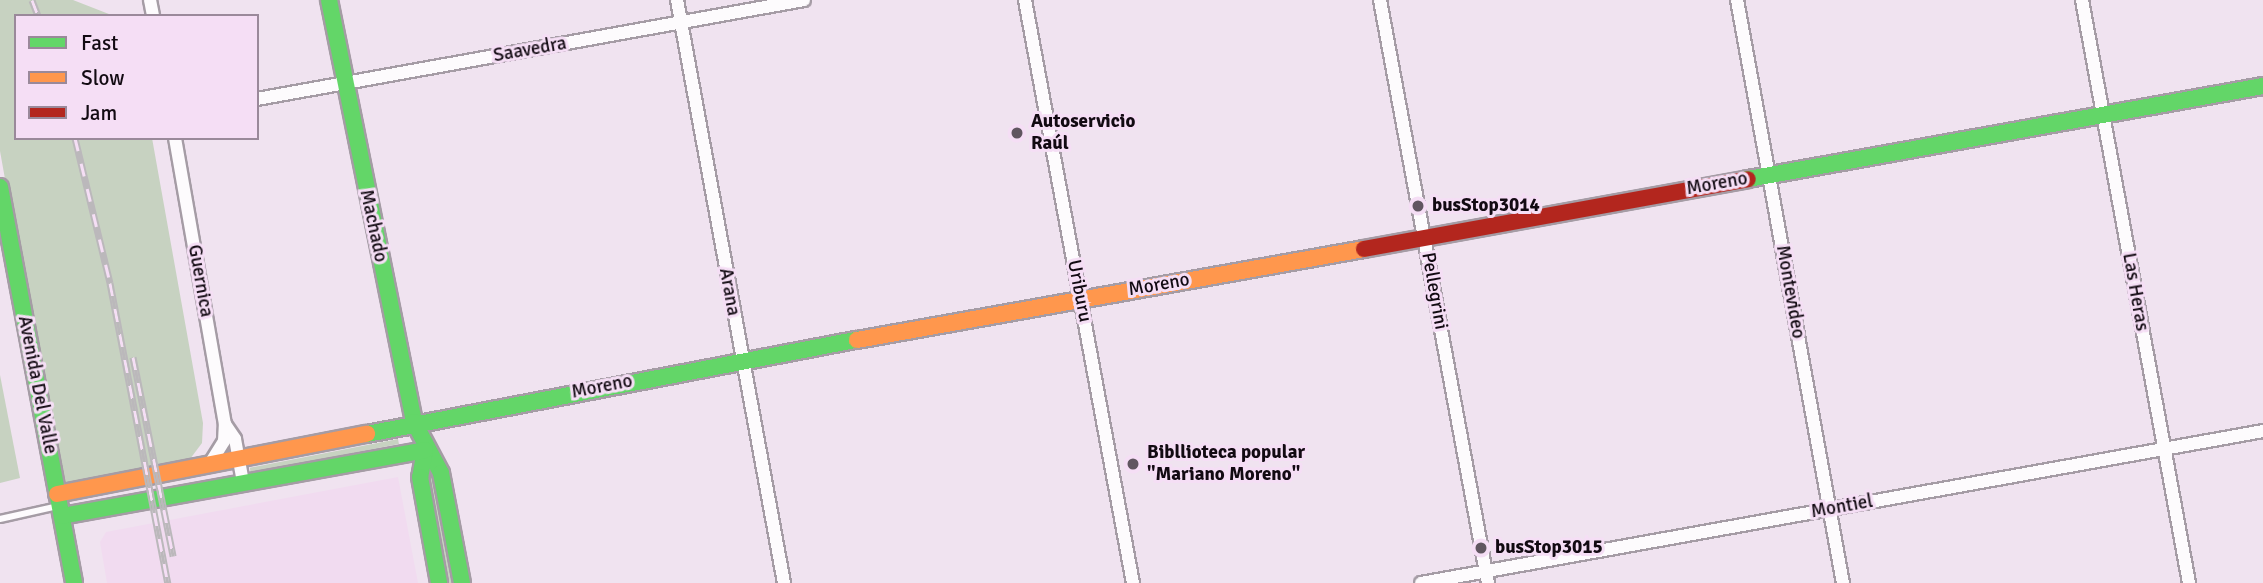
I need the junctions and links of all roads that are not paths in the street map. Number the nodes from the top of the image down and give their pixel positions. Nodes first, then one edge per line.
1 (329, 0) edge
2 (677, 0) edge
3 (804, 0) edge
4 (1025, 0) edge
5 (1380, 0) edge
6 (1737, 0) edge
7 (2082, 0) edge
8 (681, 23) junction
9 (343, 84) junction
10 (2263, 86) edge
11 (259, 99) edge
12 (2103, 115) junction
13 (175, 140) edge
14 (1769, 175) junction
15 (0, 187) edge
16 (1424, 237) junction
17 (1080, 299) junction
18 (742, 361) junction
19 (414, 422) junction
20 (225, 424) junction
21 (2263, 431) edge
22 (2165, 449) junction
23 (425, 450) junction
24 (238, 456) junction
25 (211, 462) junction
26 (243, 482) junction
27 (59, 505) junction
28 (1830, 509) junction
29 (0, 519) edge
30 (1487, 577) edge
31 (74, 583) edge
32 (439, 583) edge
33 (462, 583) edge
34 (784, 583) edge
35 (1133, 583) edge
36 (1421, 583) edge
37 (1843, 583) edge
38 (2189, 583) edge

1 - 9 street, Machado
2 - 8 street, Arana
3 - 8 street, Saavedra
4 - 17 street, Uriburu
5 - 16 street, Pellegrini
6 - 14 street, Montevideo
7 - 12 street, Las Heras
8 - 9 street, Saavedra
8 - 18 street, Arana
9 - 11 street, Saavedra
9 - 19 street, Machado
10 - 12 street, Moreno
12 - 14 street, Moreno
12 - 22 street, Las Heras
13 - 20 street, Guernica
14 - 16 street, Moreno
14 - 28 street, Montevideo
15 - 27 street, Avenida Del Valle
16 - 17 street, Moreno
16 - 30 street, Pellegrini
17 - 18 street, Moreno
17 - 35 street, Uriburu
18 - 19 street, Moreno
18 - 34 street, Arana
19 - 23 street, Machado
19 - 24 street, Moreno
20 - 24 street, Guernica
20 - 25 street, Guernica
21 - 22 street, Montiel
22 - 28 street, Montiel
22 - 38 street, Las Heras
23 - 26 street
23 - 32 street, Machado
23 - 33 street, Machado
24 - 25 street, Moreno
24 - 26 street, Guernica
25 - 27 street, Moreno
26 - 27 street
27 - 29 lane
27 - 31 street, Avenida Del Valle
28 - 30 street, Montiel
28 - 37 street, Montevideo
30 - 36 street, Montiel

